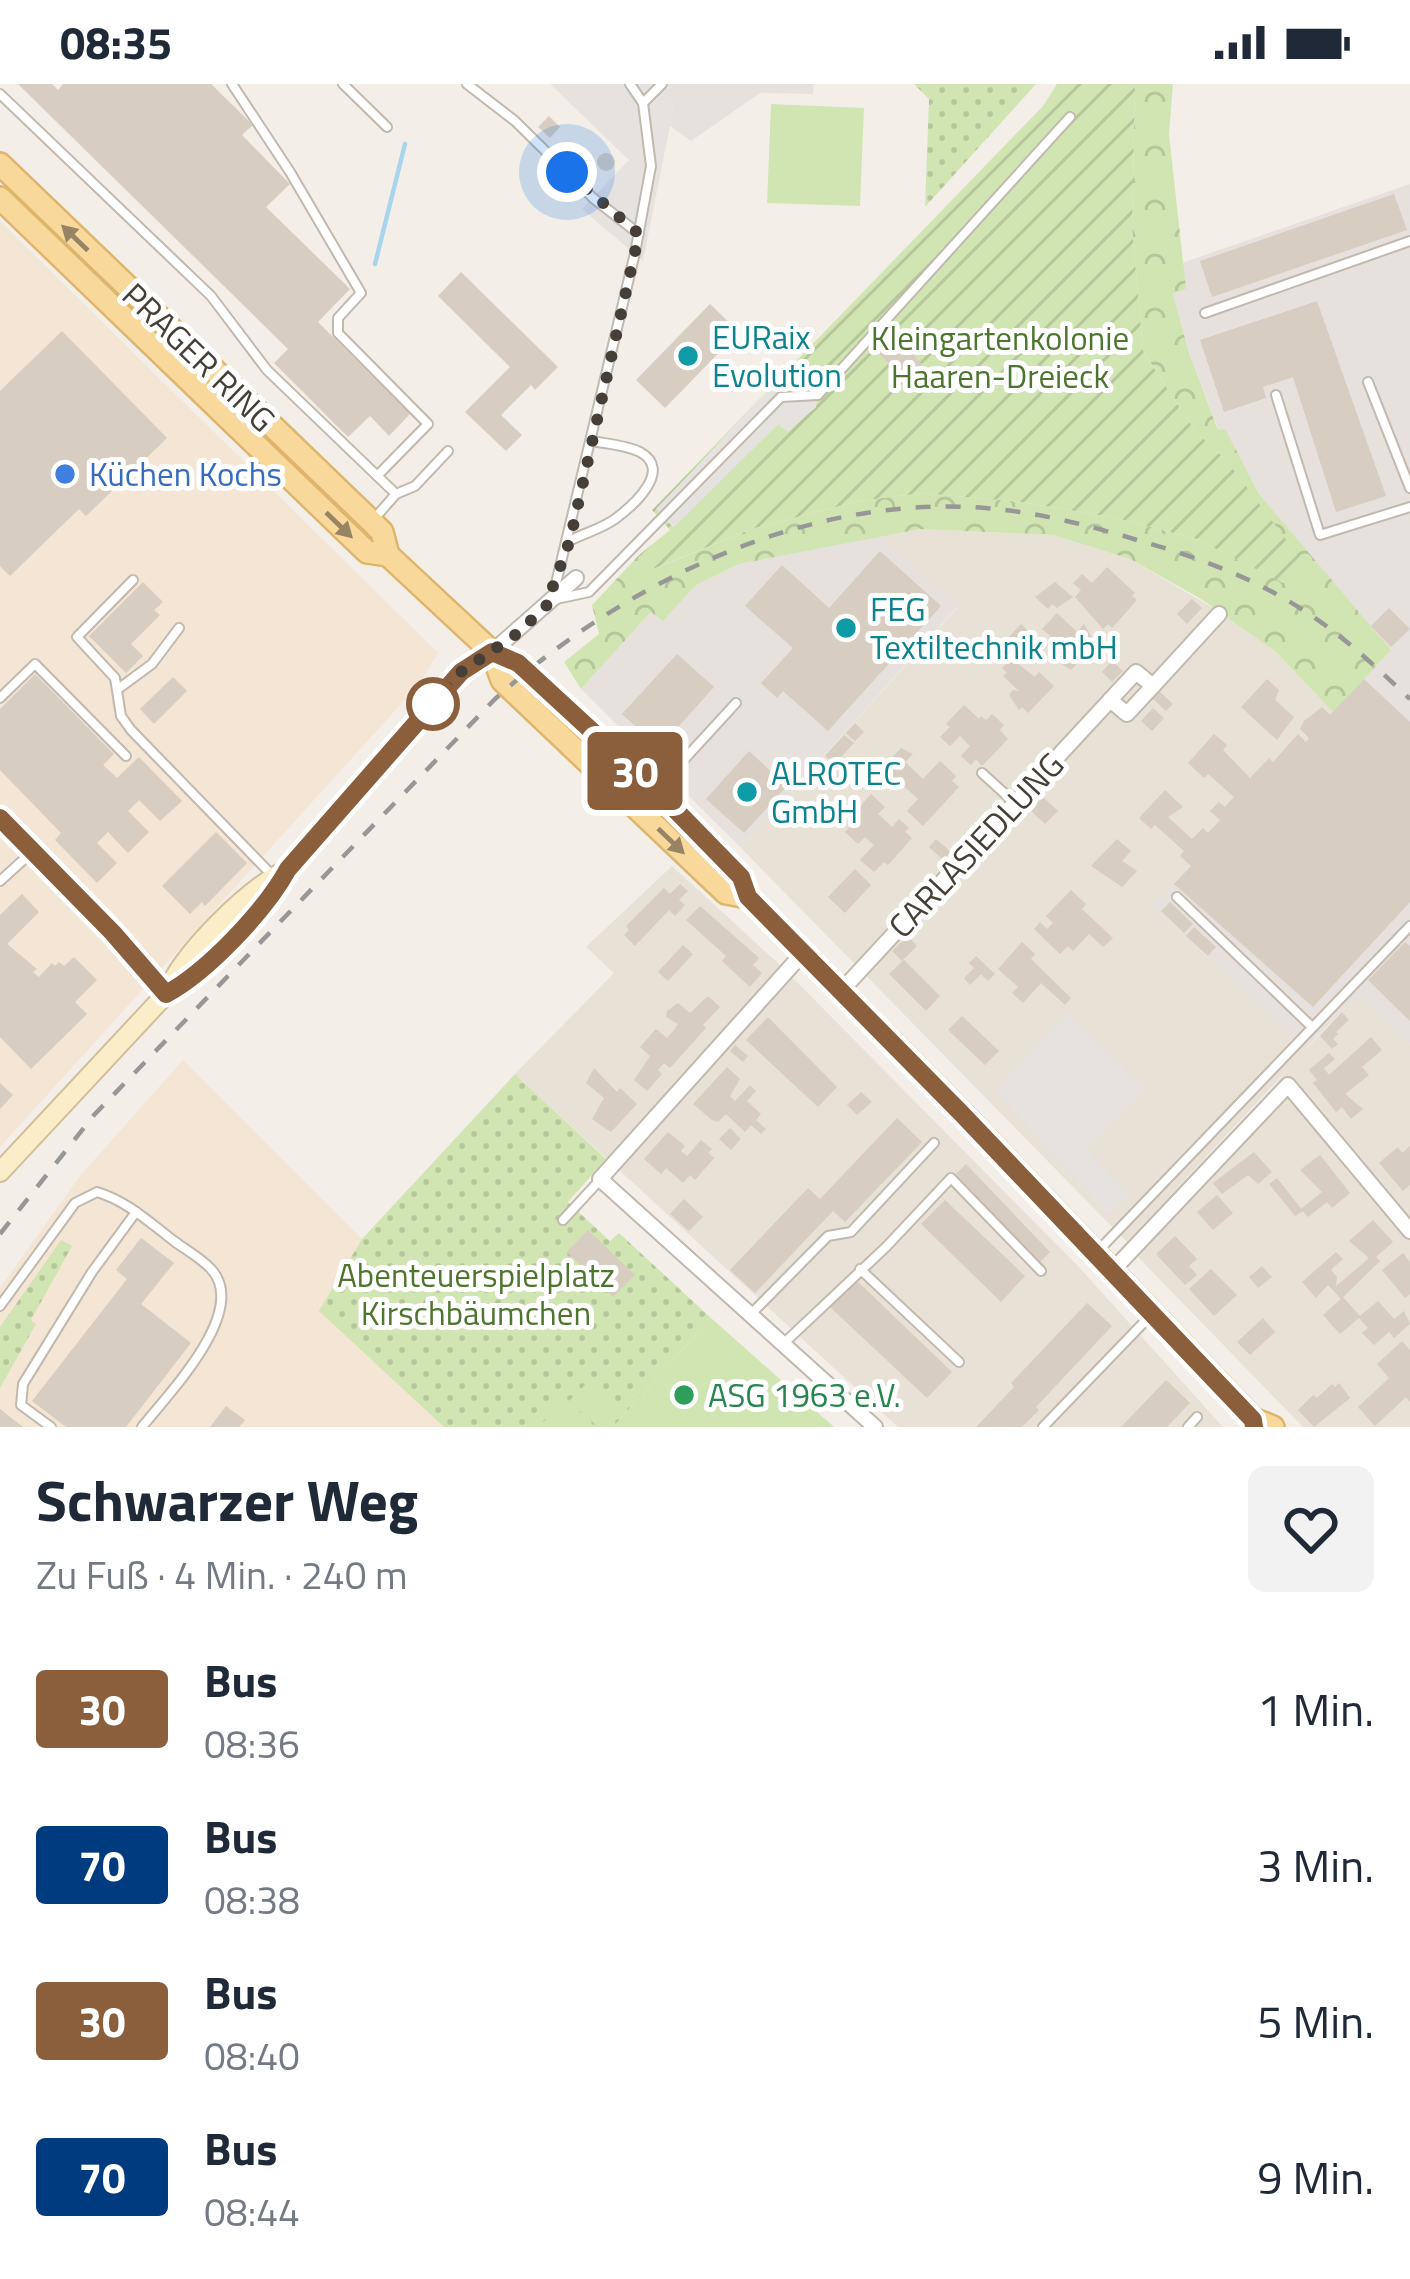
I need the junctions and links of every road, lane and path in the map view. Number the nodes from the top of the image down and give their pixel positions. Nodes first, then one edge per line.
1 (232, 84) edge
2 (343, 84) edge
3 (467, 84) edge
4 (630, 84) edge
5 (662, 84) edge
6 (0, 94) edge
7 (643, 104) junction
8 (1070, 117) dead end
9 (387, 127) dead end
10 (0, 164) edge
11 (0, 198) edge
12 (639, 234) junction
13 (1410, 241) edge
14 (1205, 313) dead end
15 (1367, 382) dead end
16 (1276, 395) dead end
17 (592, 441) junction
18 (448, 451) dead end
19 (377, 476) junction
20 (1410, 488) edge
21 (396, 494) junction
22 (1410, 507) edge
23 (371, 521) junction
24 (570, 540) junction
25 (388, 555) junction
26 (576, 578) dead end
27 (133, 580) dead end
28 (552, 600) junction
29 (1219, 614) dead end
30 (179, 628) dead end
31 (492, 652) junction
32 (118, 688) junction
33 (0, 698) edge
34 (736, 703) dead end
35 (125, 756) dead end
36 (982, 773) dead end
37 (656, 790) junction
38 (1016, 803) junction
39 (0, 818) edge
40 (33, 851) junction
41 (281, 872) junction
42 (0, 881) edge
43 (748, 897) junction
44 (1177, 897) dead end
45 (1410, 926) edge
46 (803, 952) junction
47 (842, 990) junction
48 (166, 994) junction
49 (1312, 1028) junction
50 (934, 1143) dead end
51 (0, 1172) edge
52 (600, 1180) junction
53 (136, 1212) junction
54 (563, 1220) dead end
55 (1410, 1231) edge
56 (1096, 1253) junction
57 (860, 1269) junction
58 (1041, 1271) dead end
59 (1112, 1271) junction
60 (0, 1306) edge
61 (1153, 1312) junction
62 (749, 1316) junction
63 (782, 1346) junction
64 (958, 1363) dead end
65 (1197, 1417) dead end
66 (1260, 1425) edge
67 (51, 1427) edge
68 (142, 1427) edge
69 (874, 1427) edge
70 (1043, 1427) edge
71 (1188, 1427) edge

1 - 19 lane
2 - 9 lane
3 - 12 lane
4 - 7 lane
5 - 7 lane
6 - 19 lane
7 - 12 lane
8 - 28 lane
23 -> 10 main road, PRAGER RING
11 -> 25 main road, PRAGER RING
12 - 17 lane
13 - 14 lane
15 - 20 lane
16 - 22 lane
17 - 24 lane
17 - 24 lane
18 - 21 lane
19 - 21 lane
21 - 23 lane
23 - 25 main road, PRAGER RING
24 - 28 lane
25 - 31 main road, PRAGER RING
26 - 28 street
27 - 32 lane
28 - 31 street
29 - 38 street, CARLASIEDLUNG
30 - 32 lane
31 - 37 main road, PRAGER RING
31 - 41 street
31 -> 43 main road, PRAGER RING
32 - 41 lane
33 - 35 lane
34 - 37 lane
36 - 38 lane
37 - 43 main road, PRAGER RING
38 - 47 street, CARLASIEDLUNG
39 - 40 street
40 - 42 lane
40 - 48 street
41 - 48 street
43 - 46 main road, PRAGER RING
44 - 49 lane
45 - 49 lane
46 - 47 main road, PRAGER RING
46 - 52 street
47 - 56 main road, PRAGER RING
48 - 51 street
49 - 56 lane
50 - 62 lane
52 - 54 lane
52 - 62 street
53 - 60 lane
53 - 67 lane
53 - 68 lane
55 - 59 street
56 - 59 main road, PRAGER RING
57 - 58 lane
57 - 63 lane
57 - 64 lane
59 - 61 main road, PRAGER RING
61 - 66 main road, PRAGER RING
61 - 70 lane
62 - 63 street
63 - 69 street
65 - 71 lane

